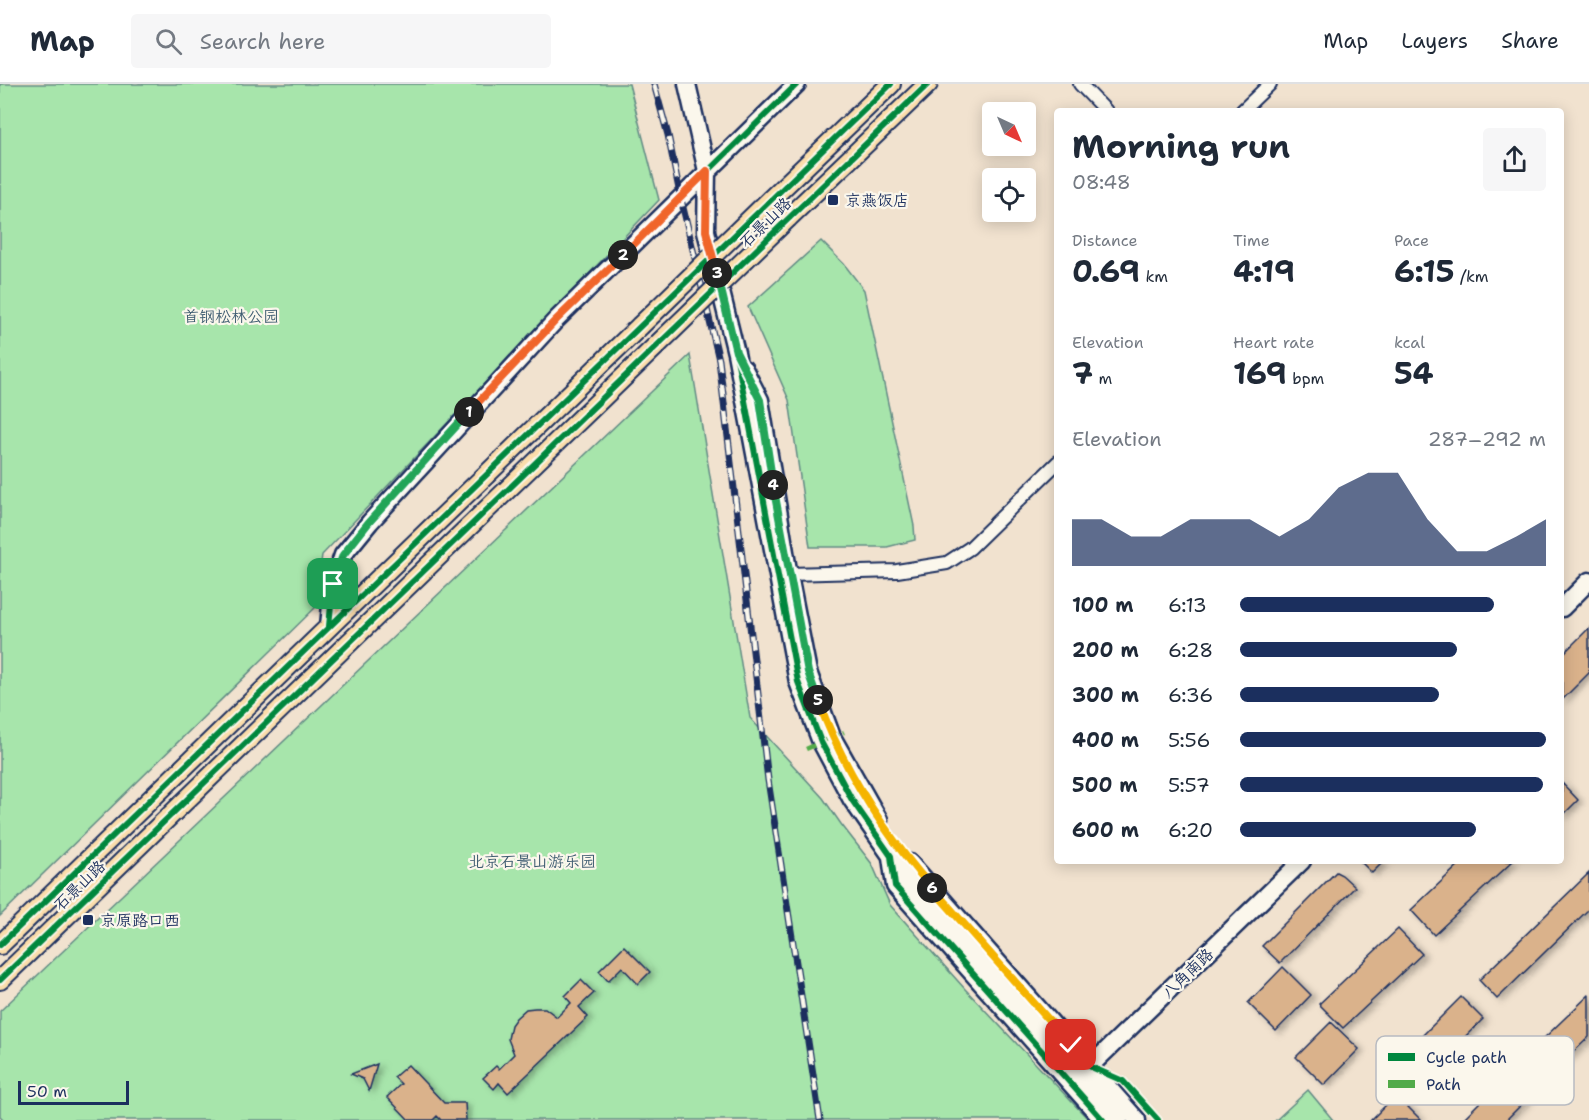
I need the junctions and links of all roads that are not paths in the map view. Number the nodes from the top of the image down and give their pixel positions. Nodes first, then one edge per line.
1 (687, 84) edge
2 (797, 84) edge
3 (891, 84) edge
4 (928, 84) edge
5 (1080, 84) edge
6 (1270, 84) edge
7 (1103, 108) edge
8 (1245, 108) edge
9 (707, 171) junction
10 (736, 352) junction
11 (1054, 466) edge
12 (789, 574) junction
13 (1589, 581) edge
14 (1564, 606) edge
15 (329, 626) junction
16 (1299, 864) edge
17 (0, 945) edge
18 (0, 980) edge
19 (1080, 1075) junction
20 (1103, 1120) edge
21 (1119, 1120) edge
22 (1137, 1120) edge

1 - 9 street
2 - 9 street
3 - 15 main road, 石景山路, bridge
4 - 18 main road, 石景山路, bridge
5 - 7 street
6 - 8 street
9 - 10 street
9 - 15 street
10 - 12 street
10 - 19 street
11 - 12 street
12 - 19 street
13 - 14 street
15 - 17 main road, 石景山路
16 - 19 street, 八角南路
19 - 20 street
19 - 21 street
19 - 22 street

